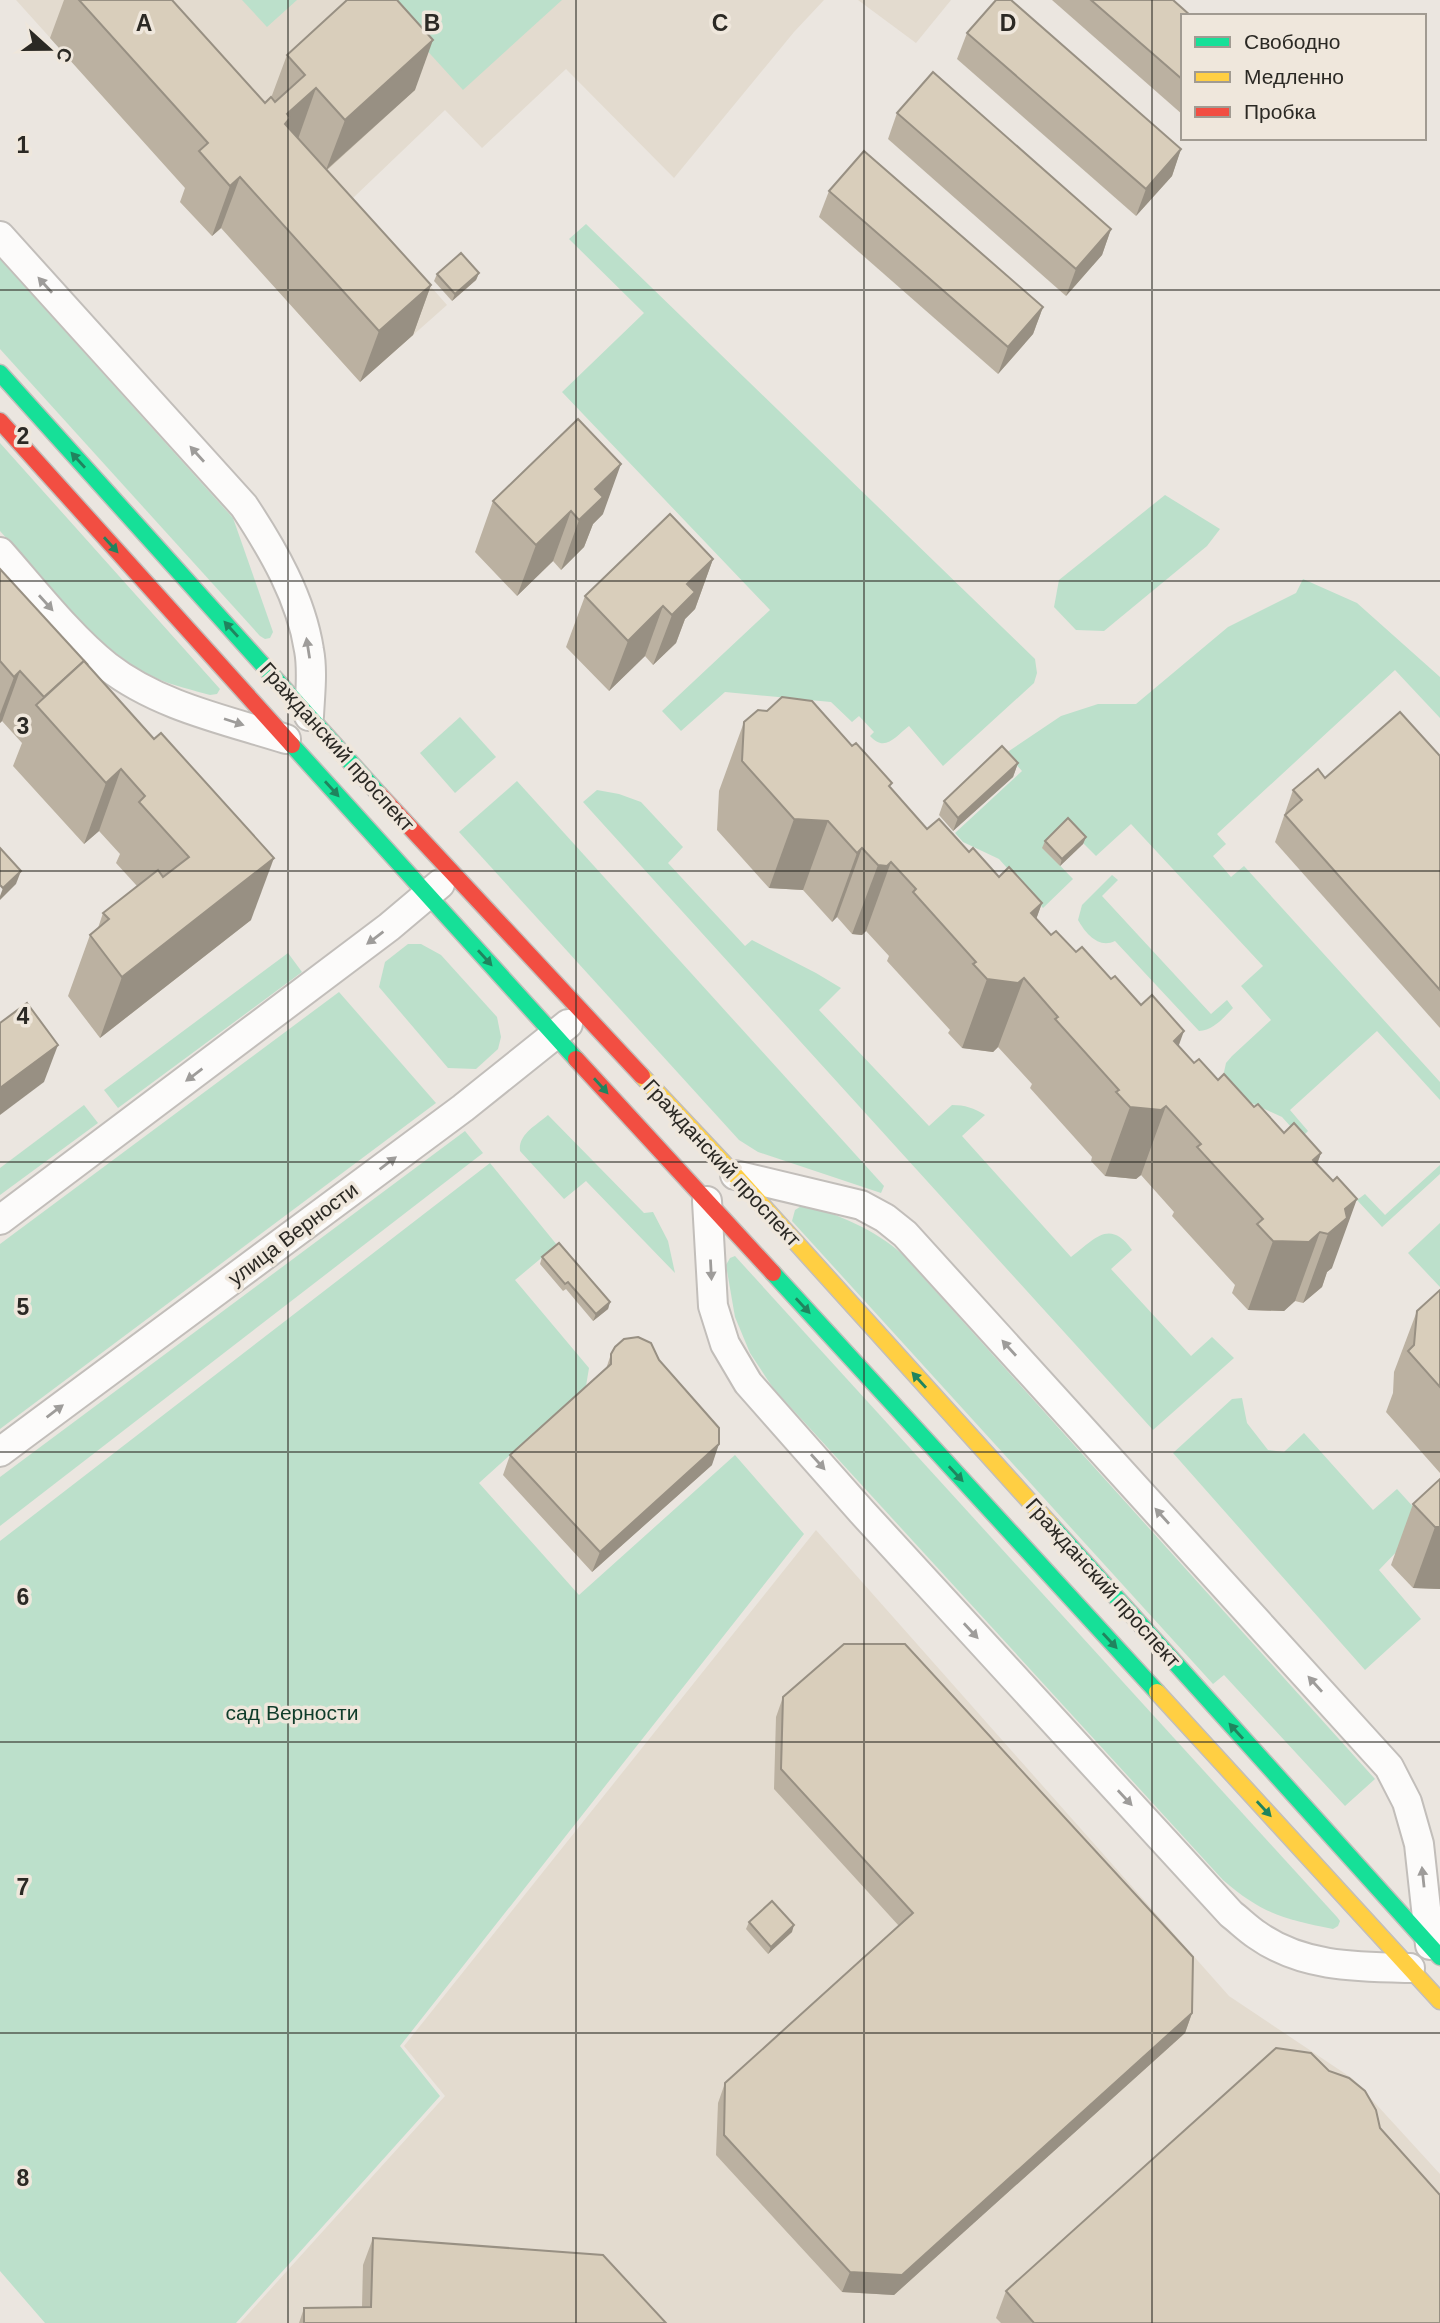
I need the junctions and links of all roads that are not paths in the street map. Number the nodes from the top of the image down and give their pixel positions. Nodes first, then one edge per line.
1 (0, 236) edge
2 (0, 373) edge
3 (0, 421) edge
4 (0, 552) edge
5 (309, 716) junction
6 (287, 739) junction
7 (452, 873) junction
8 (428, 895) junction
9 (581, 1011) junction
10 (555, 1036) junction
11 (734, 1175) junction
12 (707, 1201) junction
13 (0, 1220) edge
14 (0, 1452) edge
15 (1435, 1951) edge
16 (1410, 1968) junction
17 (1440, 2001) edge

5 -> 1 street
5 -> 2 main road, Гражданский проспект
3 -> 6 main road, Гражданский проспект
4 -> 6 street
5 - 7 main road, Гражданский проспект
6 -> 8 main road, Гражданский проспект
7 - 8 street
7 - 9 main road, Гражданский проспект
8 -> 10 main road, Гражданский проспект
8 -> 13 street
9 - 10 street, улица Верности
9 - 11 main road, Гражданский проспект
10 -> 12 main road, Гражданский проспект
14 -> 10 street, улица Верности
15 -> 11 main road, Гражданский проспект
15 -> 11 street
12 -> 16 main road, Гражданский проспект
12 -> 16 street
16 - 17 main road, Гражданский проспект

